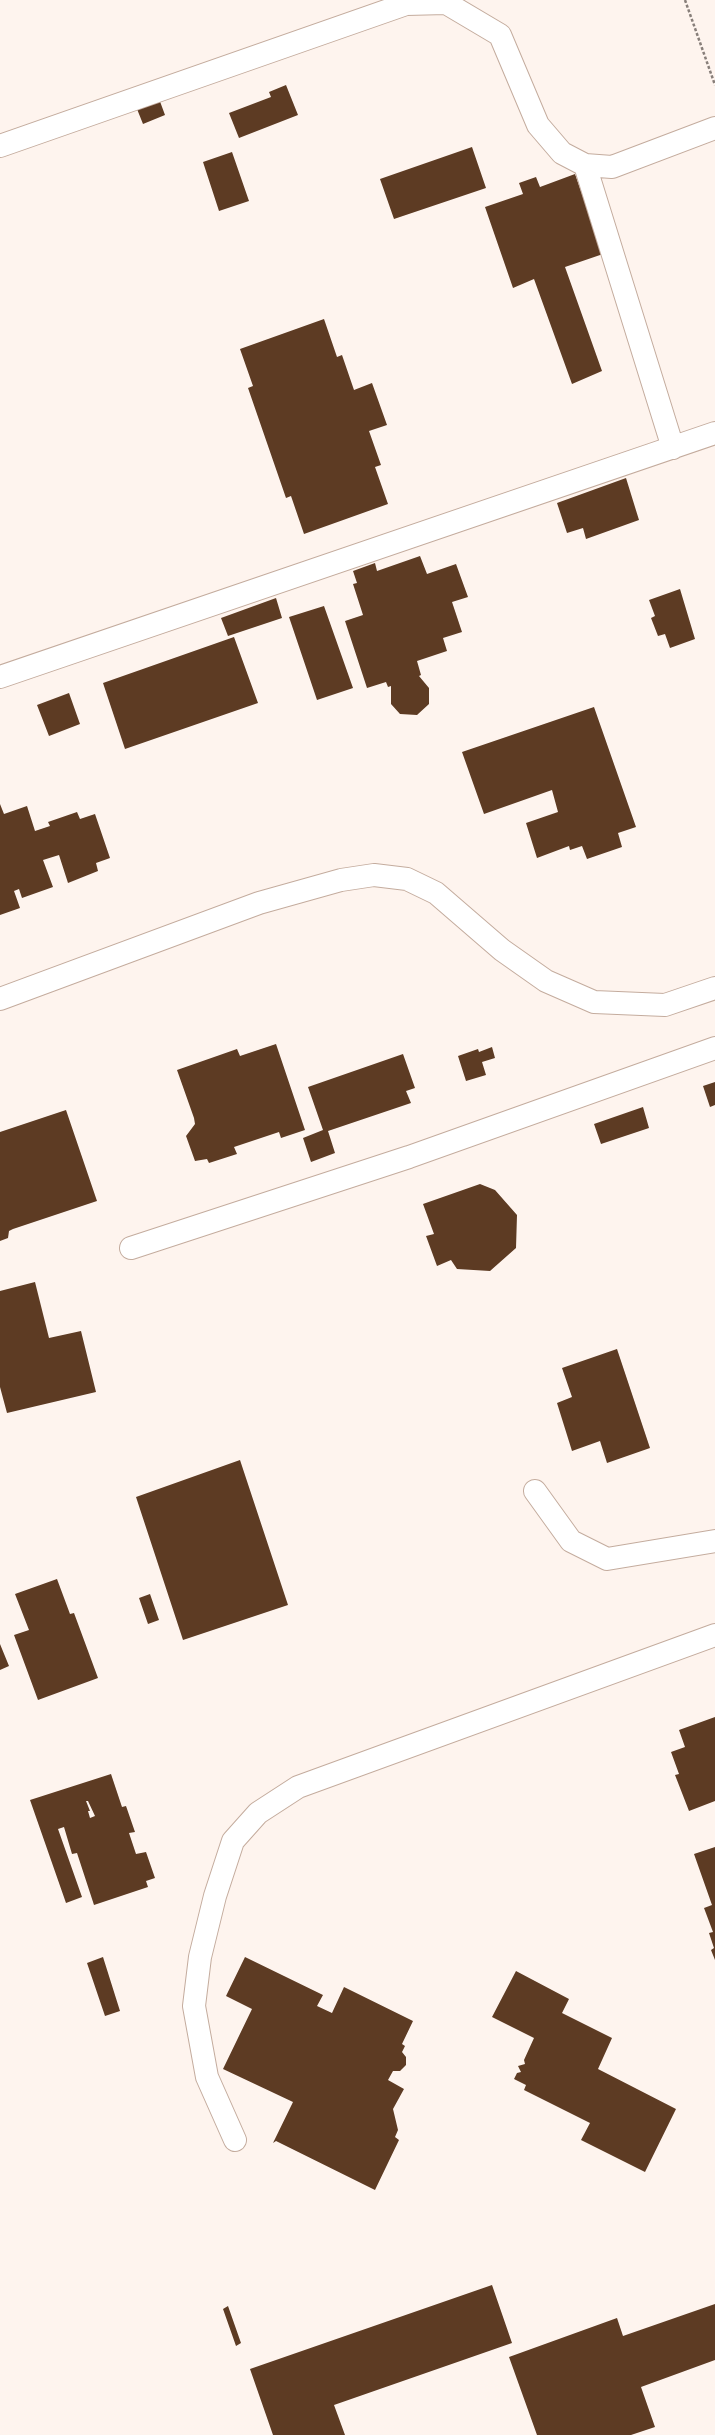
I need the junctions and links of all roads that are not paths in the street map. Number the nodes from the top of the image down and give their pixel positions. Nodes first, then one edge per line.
1 (715, 128) edge
2 (0, 146) edge
3 (585, 165) junction
4 (715, 433) edge
5 (673, 448) junction
6 (0, 677) edge
7 (715, 988) edge
8 (0, 999) edge
9 (715, 1048) edge
10 (131, 1248) dead end
11 (535, 1491) dead end
12 (715, 1541) edge
13 (715, 1634) edge
14 (235, 2140) dead end

1 - 3 street
2 - 3 street
3 - 5 street
4 - 5 street
5 - 6 street
7 - 8 street
9 - 10 street
11 - 12 street
13 - 14 street

